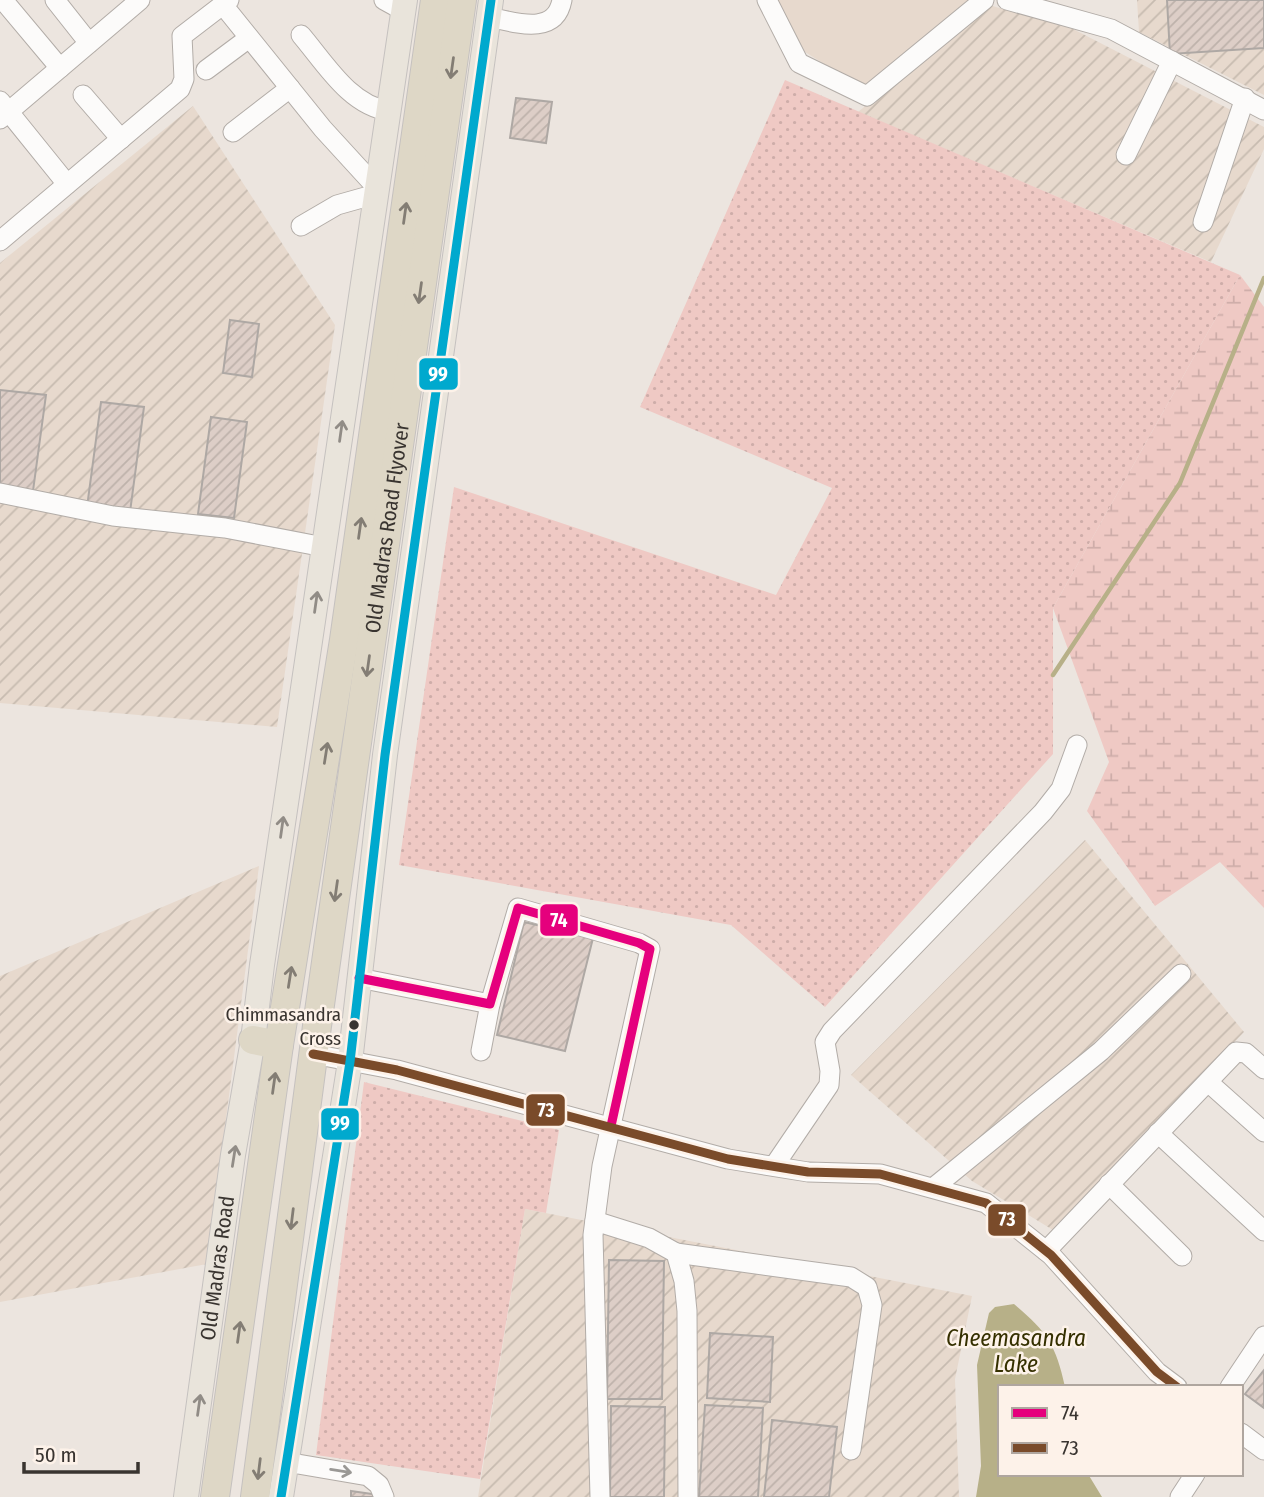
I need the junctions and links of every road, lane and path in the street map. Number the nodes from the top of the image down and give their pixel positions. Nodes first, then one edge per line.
1 (3, 0) edge
2 (55, 0) edge
3 (140, 0) edge
4 (435, 0) edge
5 (462, 0) edge
6 (562, 0) edge
7 (768, 0) edge
8 (984, 0) edge
9 (1007, 0) edge
10 (226, 2) edge
11 (398, 4) edge
12 (490, 9) edge
13 (301, 35) dead end
14 (249, 38) junction
15 (89, 43) junction
16 (1172, 61) junction
17 (60, 68) junction
18 (206, 70) dead end
19 (290, 89) junction
20 (83, 95) dead end
21 (1245, 99) junction
22 (1264, 110) edge
23 (3, 111) edge
24 (389, 111) junction
25 (233, 132) dead end
26 (121, 139) junction
27 (1126, 155) dead end
28 (67, 184) junction
29 (377, 191) junction
30 (1203, 222) dead end
31 (301, 226) dead end
32 (2, 236) edge
33 (395, 378) junction
34 (0, 493) edge
35 (324, 547) junction
36 (1077, 745) dead end
37 (1181, 974) dead end
38 (359, 978) junction
39 (491, 1004) junction
40 (266, 1043) junction
41 (481, 1051) dead end
42 (313, 1054) junction
43 (350, 1062) junction
44 (1264, 1069) edge
45 (1208, 1082) junction
46 (611, 1126) junction
47 (1264, 1132) edge
48 (1158, 1133) junction
49 (774, 1167) junction
50 (1109, 1184) junction
51 (933, 1188) junction
52 (595, 1221) junction
53 (1264, 1231) edge
54 (1046, 1251) junction
55 (676, 1253) junction
56 (1182, 1256) dead end
57 (1264, 1336) edge
58 (1174, 1385) edge
59 (1231, 1385) edge
60 (1243, 1434) edge
61 (851, 1450) dead end
62 (1264, 1450) edge
63 (286, 1462) junction
64 (1194, 1476) edge
65 (186, 1497) edge
66 (215, 1497) edge
67 (255, 1497) edge
68 (281, 1497) edge
69 (384, 1497) edge
70 (600, 1497) edge
71 (688, 1497) edge
72 (1180, 1497) edge

1 - 17 street
2 - 15 street
3 - 15 street
33 -> 4 highway, Old Madras Road Flyover
5 -> 33 highway, Old Madras Road Flyover
6 - 12 street
7 - 8 street
9 - 16 street
10 - 14 street
10 - 26 street
11 - 24 main road
12 - 38 main road
13 - 24 street
14 - 18 street
14 - 19 street
15 - 17 street
16 - 21 street
16 - 27 street
17 - 23 street
19 - 25 street
19 - 29 street
20 - 26 street
21 - 22 street
21 - 30 street
23 - 28 street
24 - 29 main road
26 - 28 street
28 - 32 street
29 - 31 street
35 -> 29 main road
40 -> 33 highway, Old Madras Road Flyover
33 -> 42 highway, Old Madras Road Flyover
34 - 35 street
40 -> 35 main road
36 - 49 street
37 - 51 street
38 - 39 street
38 - 43 main road
39 - 41 street
39 - 46 street
65 -> 40 main road, Old Madras Road
66 -> 40 highway, Old Madras Road
42 - 43 street
42 -> 67 highway
43 - 46 street
43 - 63 main road
44 - 45 street
45 - 47 street
45 - 48 street
46 - 49 street
46 - 52 street
48 - 50 street
48 - 53 street
49 - 51 street
50 - 54 street
50 - 56 street
51 - 54 street
52 - 55 street
52 - 70 street
54 - 58 street
55 - 61 street
55 - 71 street
57 - 59 street
60 - 62 street
63 - 68 main road
63 -> 69 street
64 - 72 street

